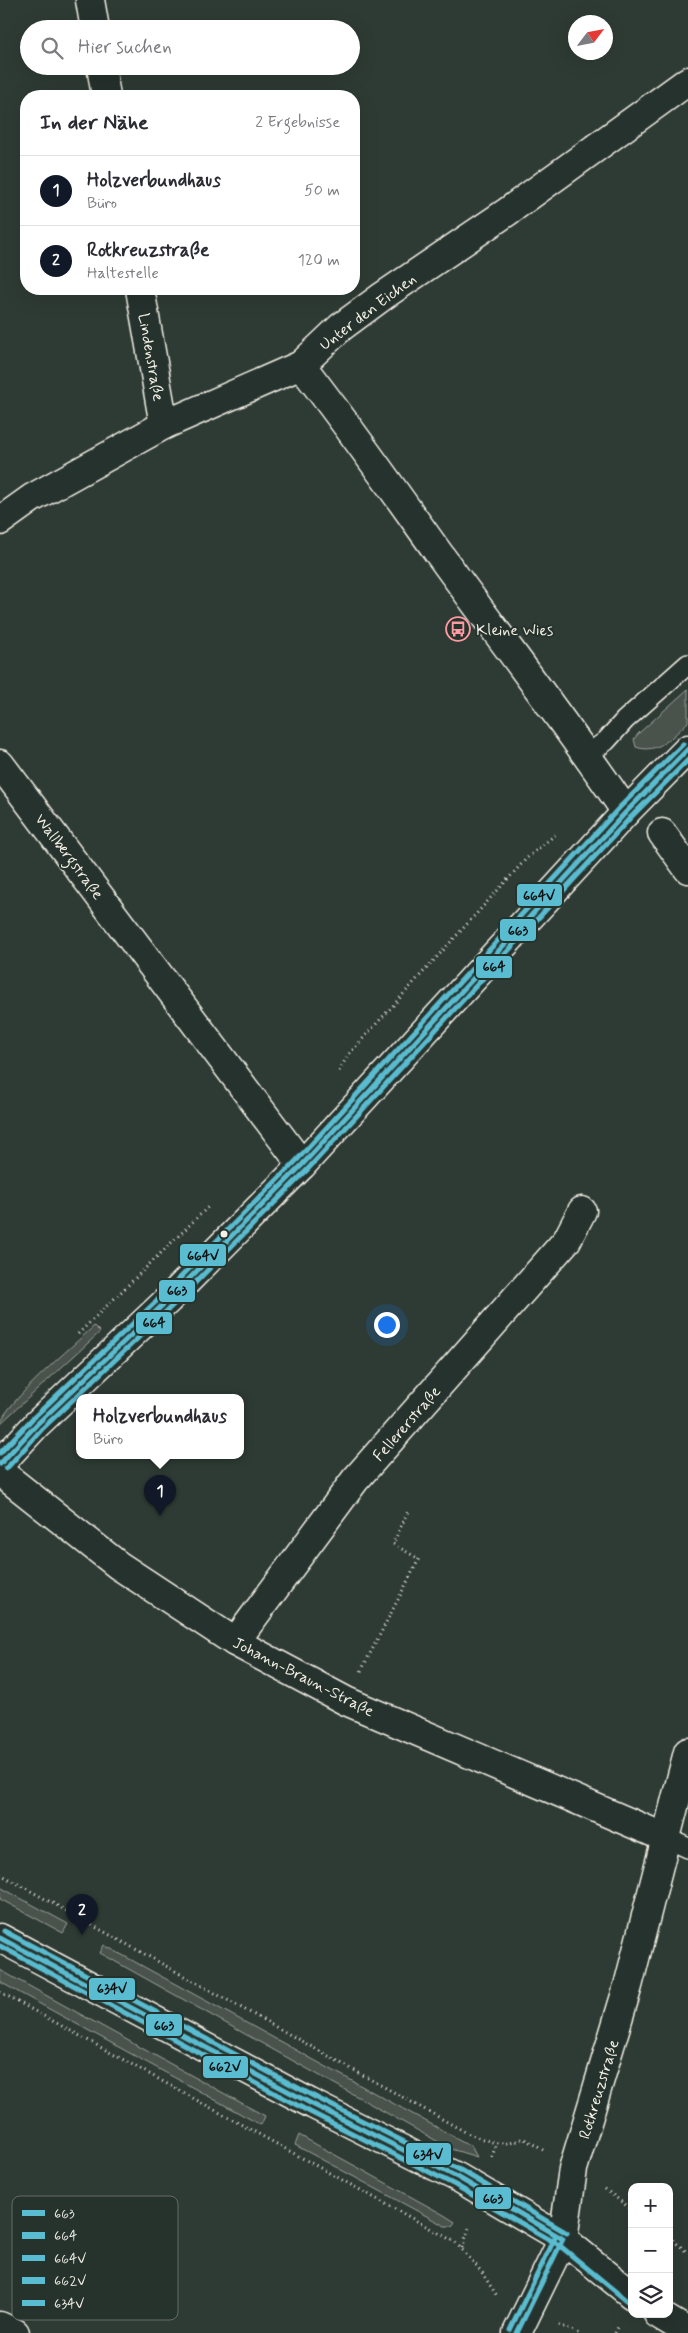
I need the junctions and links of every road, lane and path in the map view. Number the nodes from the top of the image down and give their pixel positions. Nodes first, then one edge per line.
1 (90, 0) edge
2 (93, 20) edge
3 (102, 75) edge
4 (688, 81) edge
5 (105, 90) edge
6 (141, 295) edge
7 (300, 364) junction
8 (164, 425) junction
9 (0, 521) edge
10 (688, 664) edge
11 (688, 749) edge
12 (587, 755) junction
13 (0, 764) edge
14 (626, 812) junction
15 (662, 833) dead end
16 (688, 869) edge
17 (302, 1165) junction
18 (215, 1201) dead end
19 (582, 1211) dead end
20 (77, 1335) dead end
21 (0, 1464) edge
22 (0, 1472) edge
23 (408, 1511) dead end
24 (235, 1642) junction
25 (357, 1679) dead end
26 (688, 1752) edge
27 (677, 1843) edge
28 (0, 1874) edge
29 (0, 1938) edge
30 (0, 1992) edge
31 (523, 2138) dead end
32 (608, 2190) dead end
33 (628, 2207) edge
34 (563, 2239) junction
35 (673, 2240) edge
36 (688, 2253) edge
37 (628, 2292) edge
38 (500, 2300) dead end
39 (665, 2318) edge
40 (0, 2326) edge
41 (688, 2332) edge
42 (15, 2333) edge
43 (517, 2333) edge

1 - 2 street
3 - 5 street
4 - 7 street, Unter den Eichen
6 - 8 street, Lindenstraße
7 - 8 street, Unter den Eichen
7 - 12 street
8 - 9 street, Unter den Eichen
10 - 12 lane
11 - 14 street
12 - 14 street
13 - 17 street, Wallbergstraße
14 - 17 street
15 - 16 street
17 - 21 street
18 - 20 path
19 - 24 street, Fellererstraße
22 - 24 street, Johann-Braun-Straße
23 - 25 path
24 - 27 street, Johann-Braun-Straße
26 - 27 street, Rotkreuzstraße
27 - 34 street, Rotkreuzstraße
28 - 31 path
29 - 34 street
30 - 38 path
32 - 33 path
34 - 37 street
34 - 43 street, Rotkreuzstraße
35 - 36 path
39 - 41 street
40 - 42 street

